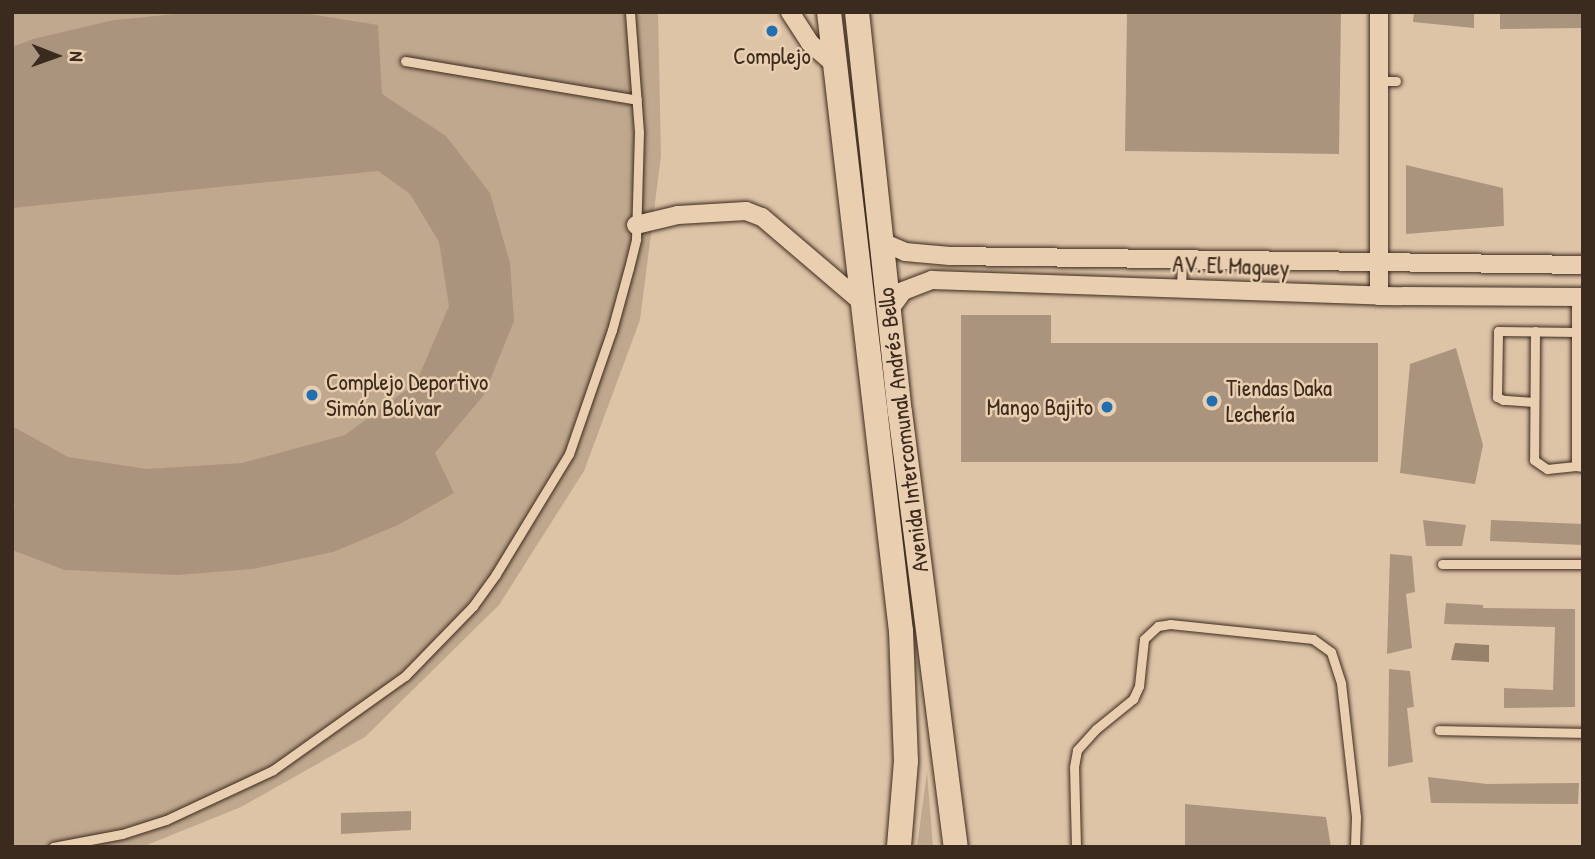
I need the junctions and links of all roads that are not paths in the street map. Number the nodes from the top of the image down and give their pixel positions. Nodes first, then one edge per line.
1 (630, 12) edge
2 (790, 12) edge
3 (829, 12) edge
4 (857, 12) edge
5 (1379, 12) edge
6 (405, 61) dead end
7 (836, 66) junction
8 (637, 100) junction
9 (636, 225) junction
10 (881, 242) junction
11 (1182, 260) junction
12 (1379, 263) junction
13 (1583, 265) edge
14 (1181, 289) junction
15 (1379, 296) junction
16 (1579, 297) edge
17 (865, 305) junction
18 (890, 309) junction
19 (1535, 331) junction
20 (1578, 332) junction
21 (1534, 402) junction
22 (1579, 425) edge
23 (1579, 466) edge
24 (1442, 564) dead end
25 (1583, 564) edge
26 (1439, 730) dead end
27 (1583, 733) edge
28 (53, 847) edge
29 (899, 847) edge
30 (956, 847) edge
31 (1076, 847) edge
32 (1355, 847) edge

1 - 8 lane
2 - 7 street
3 - 7 main road, Avenida Intercomunal Andrés Bello
4 - 10 main road, Avenida Intercomunal Andrés Bello
5 - 12 street
6 - 8 lane
7 - 17 main road, Avenida Intercomunal Andrés Bello
8 - 9 lane
9 - 17 street
9 - 28 lane
10 - 11 street, AV. El Maguey
10 - 18 main road, Avenida Intercomunal Andrés Bello
11 - 12 street, AV. El Maguey
11 - 14 lane
12 - 13 street, AV. El Maguey
12 - 15 street
14 - 15 street, AV. El Maguey
14 - 18 street, AV. El Maguey
15 - 16 street, AV. El Maguey
16 - 20 lane
17 - 29 main road, Avenida Intercomunal Andrés Bello
18 - 30 main road, Avenida Intercomunal Andrés Bello
19 - 20 lane
19 - 21 lane
19 - 21 lane
20 - 22 lane
21 - 23 lane
22 - 23 lane
24 - 25 lane
26 - 27 lane
31 - 32 lane

